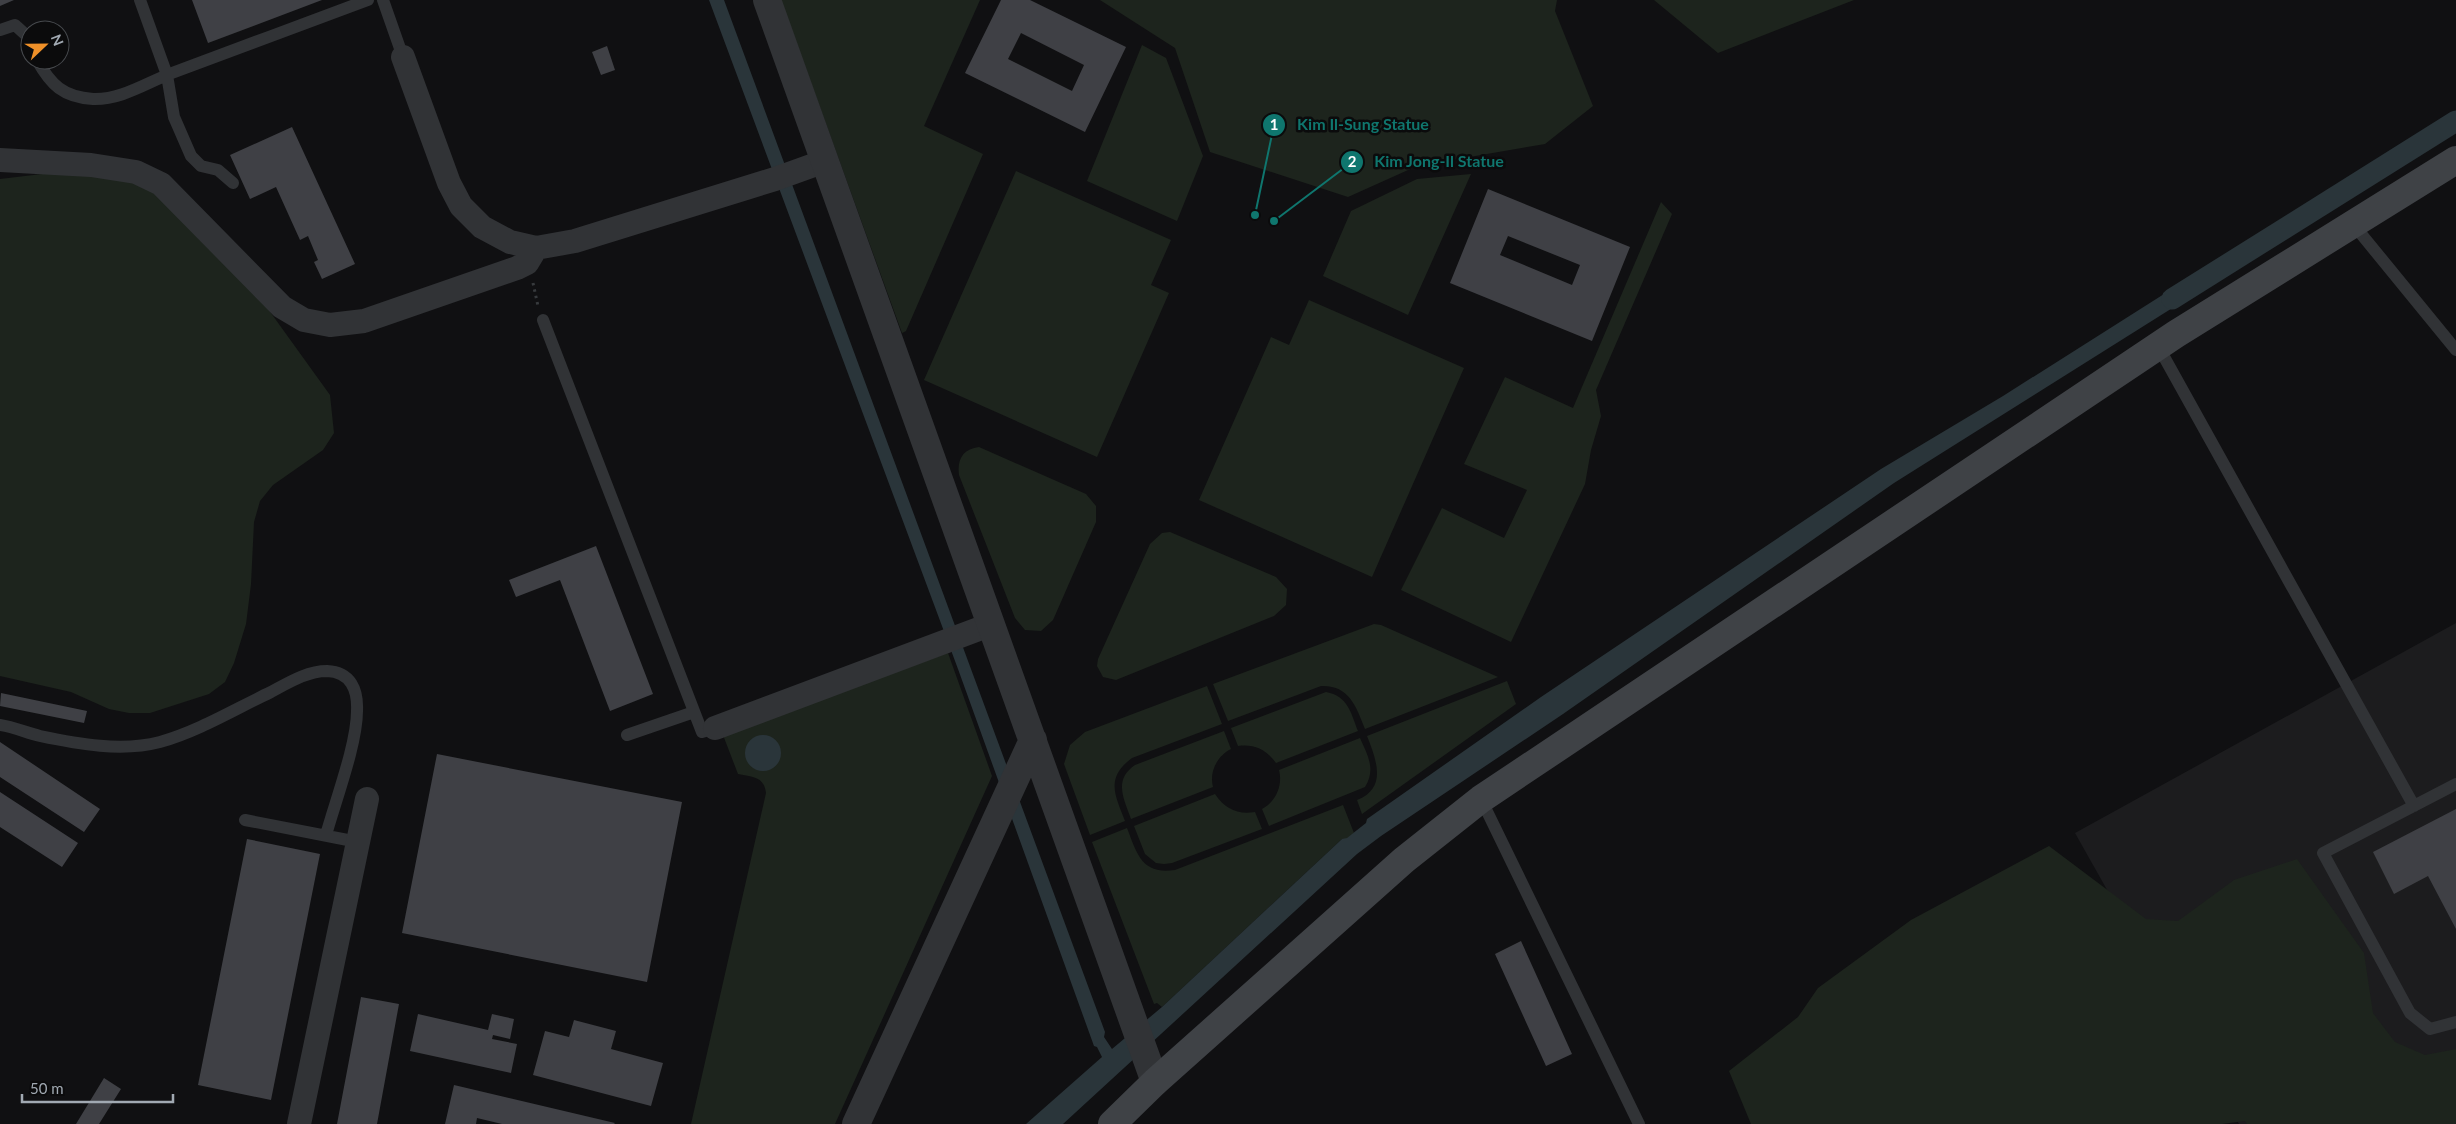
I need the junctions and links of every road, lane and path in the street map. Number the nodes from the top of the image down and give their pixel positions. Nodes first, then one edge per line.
1 (140, 0) edge
2 (368, 0) edge
3 (382, 0) edge
4 (768, 0) edge
5 (20, 29) edge
6 (0, 30) edge
7 (403, 57) joint
8 (44, 70) edge
9 (168, 75) junction
10 (0, 160) edge
11 (2456, 160) edge
12 (825, 161) junction
13 (233, 183) dead end
14 (2353, 224) junction
15 (532, 256) junction
16 (543, 320) joint
17 (2158, 346) junction
18 (2456, 350) edge
19 (992, 624) junction
20 (694, 712) junction
21 (0, 725) edge
22 (715, 728) joint
23 (627, 735) dead end
24 (1033, 740) junction
25 (2456, 784) edge
26 (1481, 798) junction
27 (367, 799) dead end
28 (2414, 806) junction
29 (245, 820) dead end
30 (326, 836) junction
31 (358, 842) junction
32 (2456, 1022) edge
33 (1155, 1082) junction
34 (299, 1124) edge
35 (856, 1124) edge
36 (1112, 1124) edge
37 (1639, 1124) edge

1 - 9 lane
2 - 9 lane
3 - 7 lane
4 - 12 street
5 - 6 lane
7 - 15 street
8 - 9 lane
9 - 13 lane
10 - 15 street
11 - 14 main road
12 - 15 street
12 - 19 street
14 - 17 main road
14 - 18 lane
15 - 16 path
16 - 20 lane
17 - 26 main road
17 - 28 lane
19 - 22 street
19 - 24 street
20 - 22 lane
20 - 23 lane
21 - 30 lane
24 - 33 street
24 - 35 street
25 - 28 lane
26 - 33 main road
26 - 37 lane
27 - 31 street
28 - 32 lane
29 - 30 lane
30 - 31 lane
31 - 34 street
33 - 36 main road

